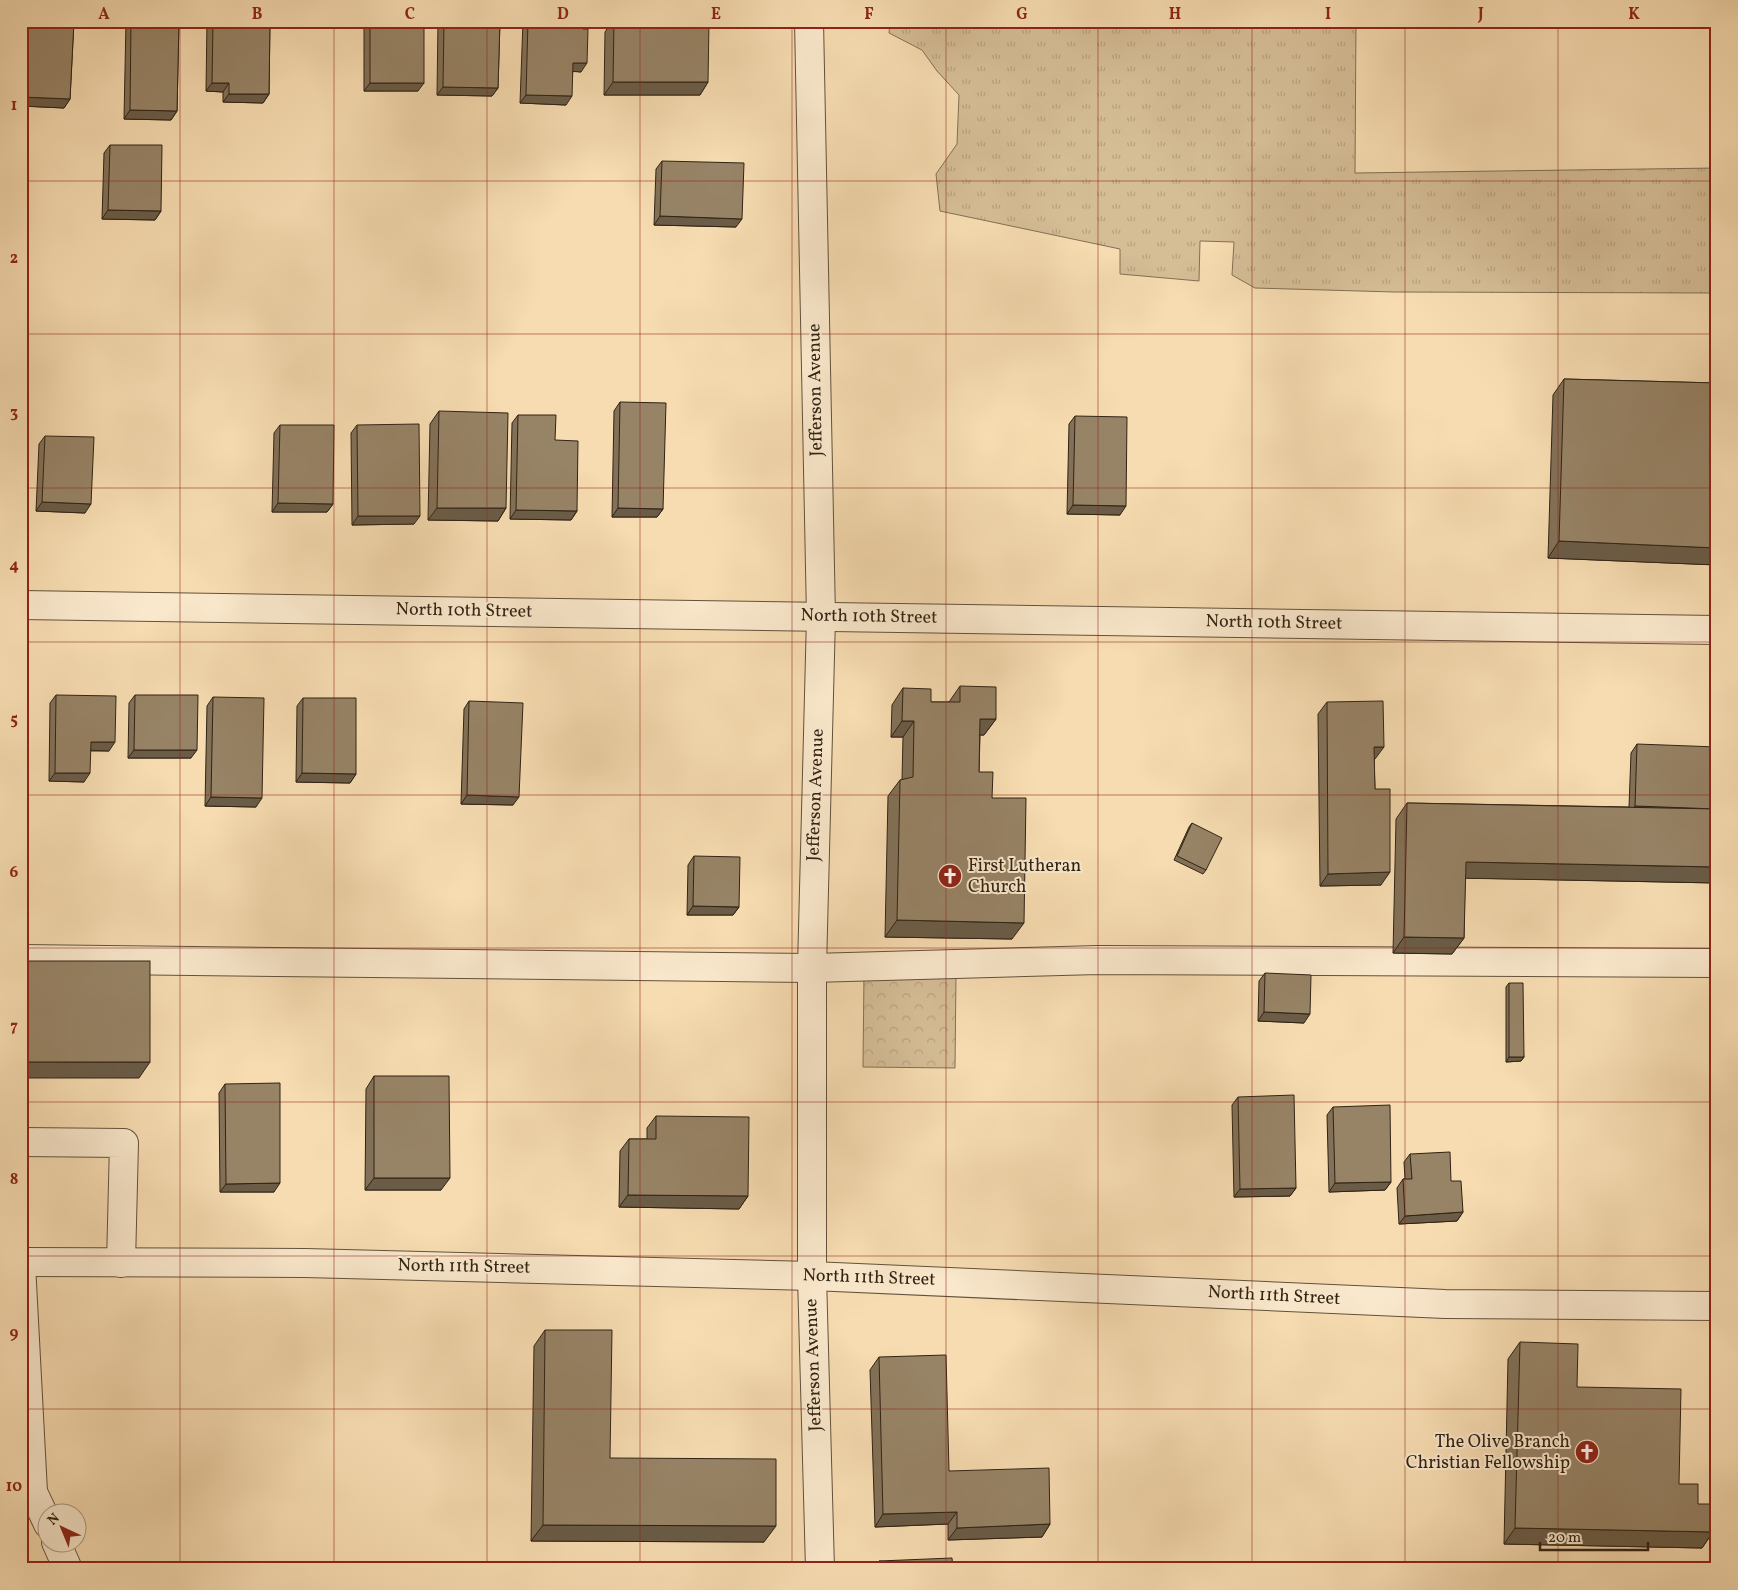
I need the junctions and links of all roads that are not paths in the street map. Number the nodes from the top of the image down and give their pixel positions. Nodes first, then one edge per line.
1 (809, 21) edge
2 (21, 605) edge
3 (821, 616) junction
4 (1717, 630) edge
5 (21, 959) edge
6 (1717, 962) edge
7 (812, 968) junction
8 (21, 1142) edge
9 (21, 1263) edge
10 (121, 1263) junction
11 (812, 1276) junction
12 (1717, 1306) edge
13 (27, 1493) edge
14 (38, 1509) edge
15 (60, 1552) edge
16 (68, 1569) edge
17 (820, 1569) edge

1 - 3 street, Jefferson Avenue
2 - 3 street, North 10th Street
3 - 4 street, North 10th Street
3 - 7 street, Jefferson Avenue
5 - 7 street
6 - 7 street
7 - 11 street, Jefferson Avenue
8 - 10 street
9 - 10 street, North 11th Street
9 - 13 street
10 - 11 street, North 11th Street
11 - 12 street, North 11th Street
11 - 17 street, Jefferson Avenue
13 - 14 street
15 - 16 street

